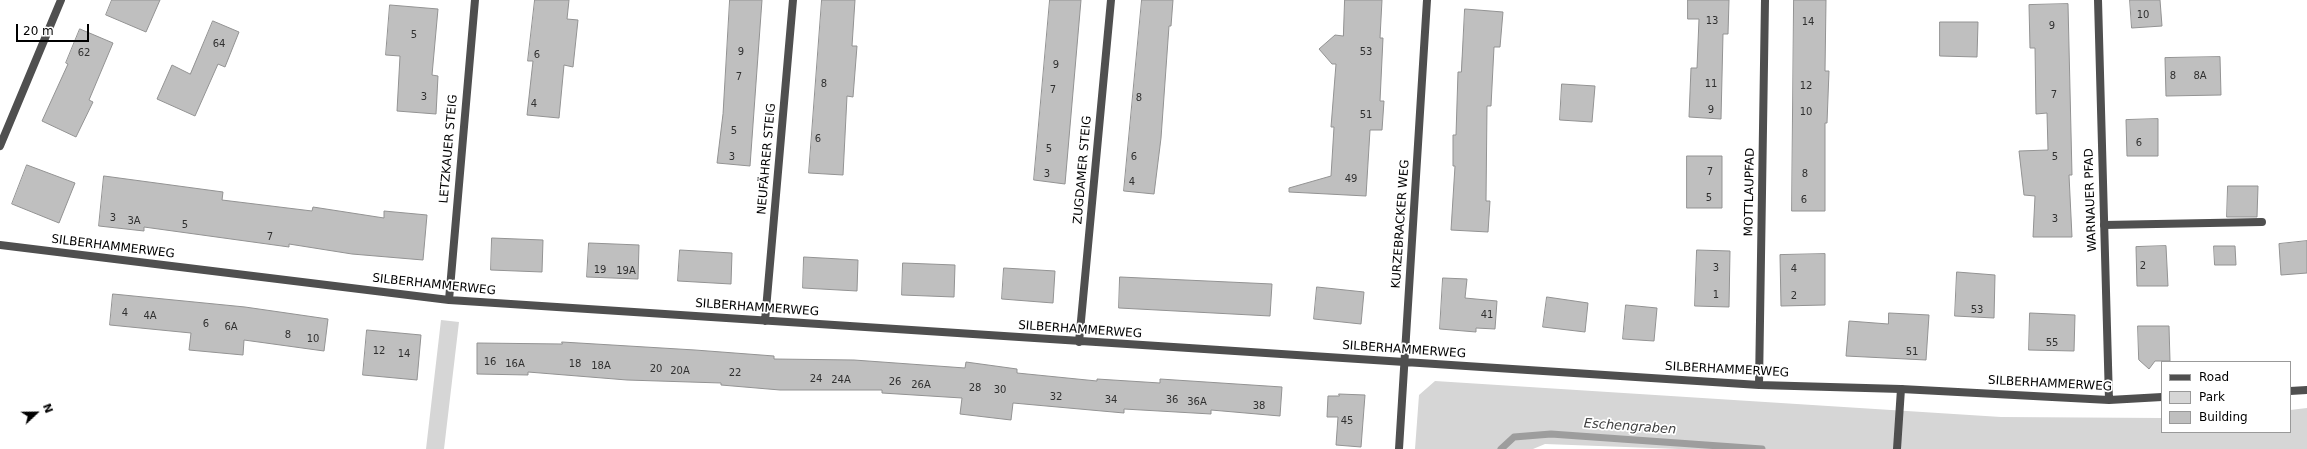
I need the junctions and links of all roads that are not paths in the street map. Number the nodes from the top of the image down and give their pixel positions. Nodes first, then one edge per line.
1 (61, 0) edge
2 (475, 0) edge
3 (793, 0) edge
4 (1111, 0) edge
5 (1427, 0) edge
6 (1765, 0) edge
7 (2098, 0) edge
8 (0, 146) edge
9 (2262, 222) dead end
10 (2104, 225) junction
11 (0, 245) edge
12 (449, 300) junction
13 (765, 321) junction
14 (1079, 342) junction
15 (1404, 362) junction
16 (1759, 385) junction
17 (1901, 388) junction
18 (2307, 390) edge
19 (2291, 391) edge
20 (2161, 397) edge
21 (2109, 400) junction
22 (1399, 449) edge
23 (1897, 449) edge

1 - 8 street
2 - 12 street, LETZKAUER STEIG
3 - 13 street, NEUFÄHRER STEIG
4 - 14 street, ZUGDAMER STEIG
5 - 15 street, KURZEBRACKER WEG
6 - 16 street, MOTTLAUPFAD
7 - 10 street, WARNAUER PFAD
9 - 10 street
10 - 21 street, WARNAUER PFAD
11 - 12 street, SILBERHAMMERWEG
12 - 13 street, SILBERHAMMERWEG
13 - 14 street, SILBERHAMMERWEG
14 - 15 street, SILBERHAMMERWEG
15 - 16 street, SILBERHAMMERWEG
15 - 22 street, KURZEBRACKER WEG
16 - 17 street, SILBERHAMMERWEG
17 - 21 street, SILBERHAMMERWEG
17 - 23 street
18 - 19 street
20 - 21 street, SILBERHAMMERWEG

